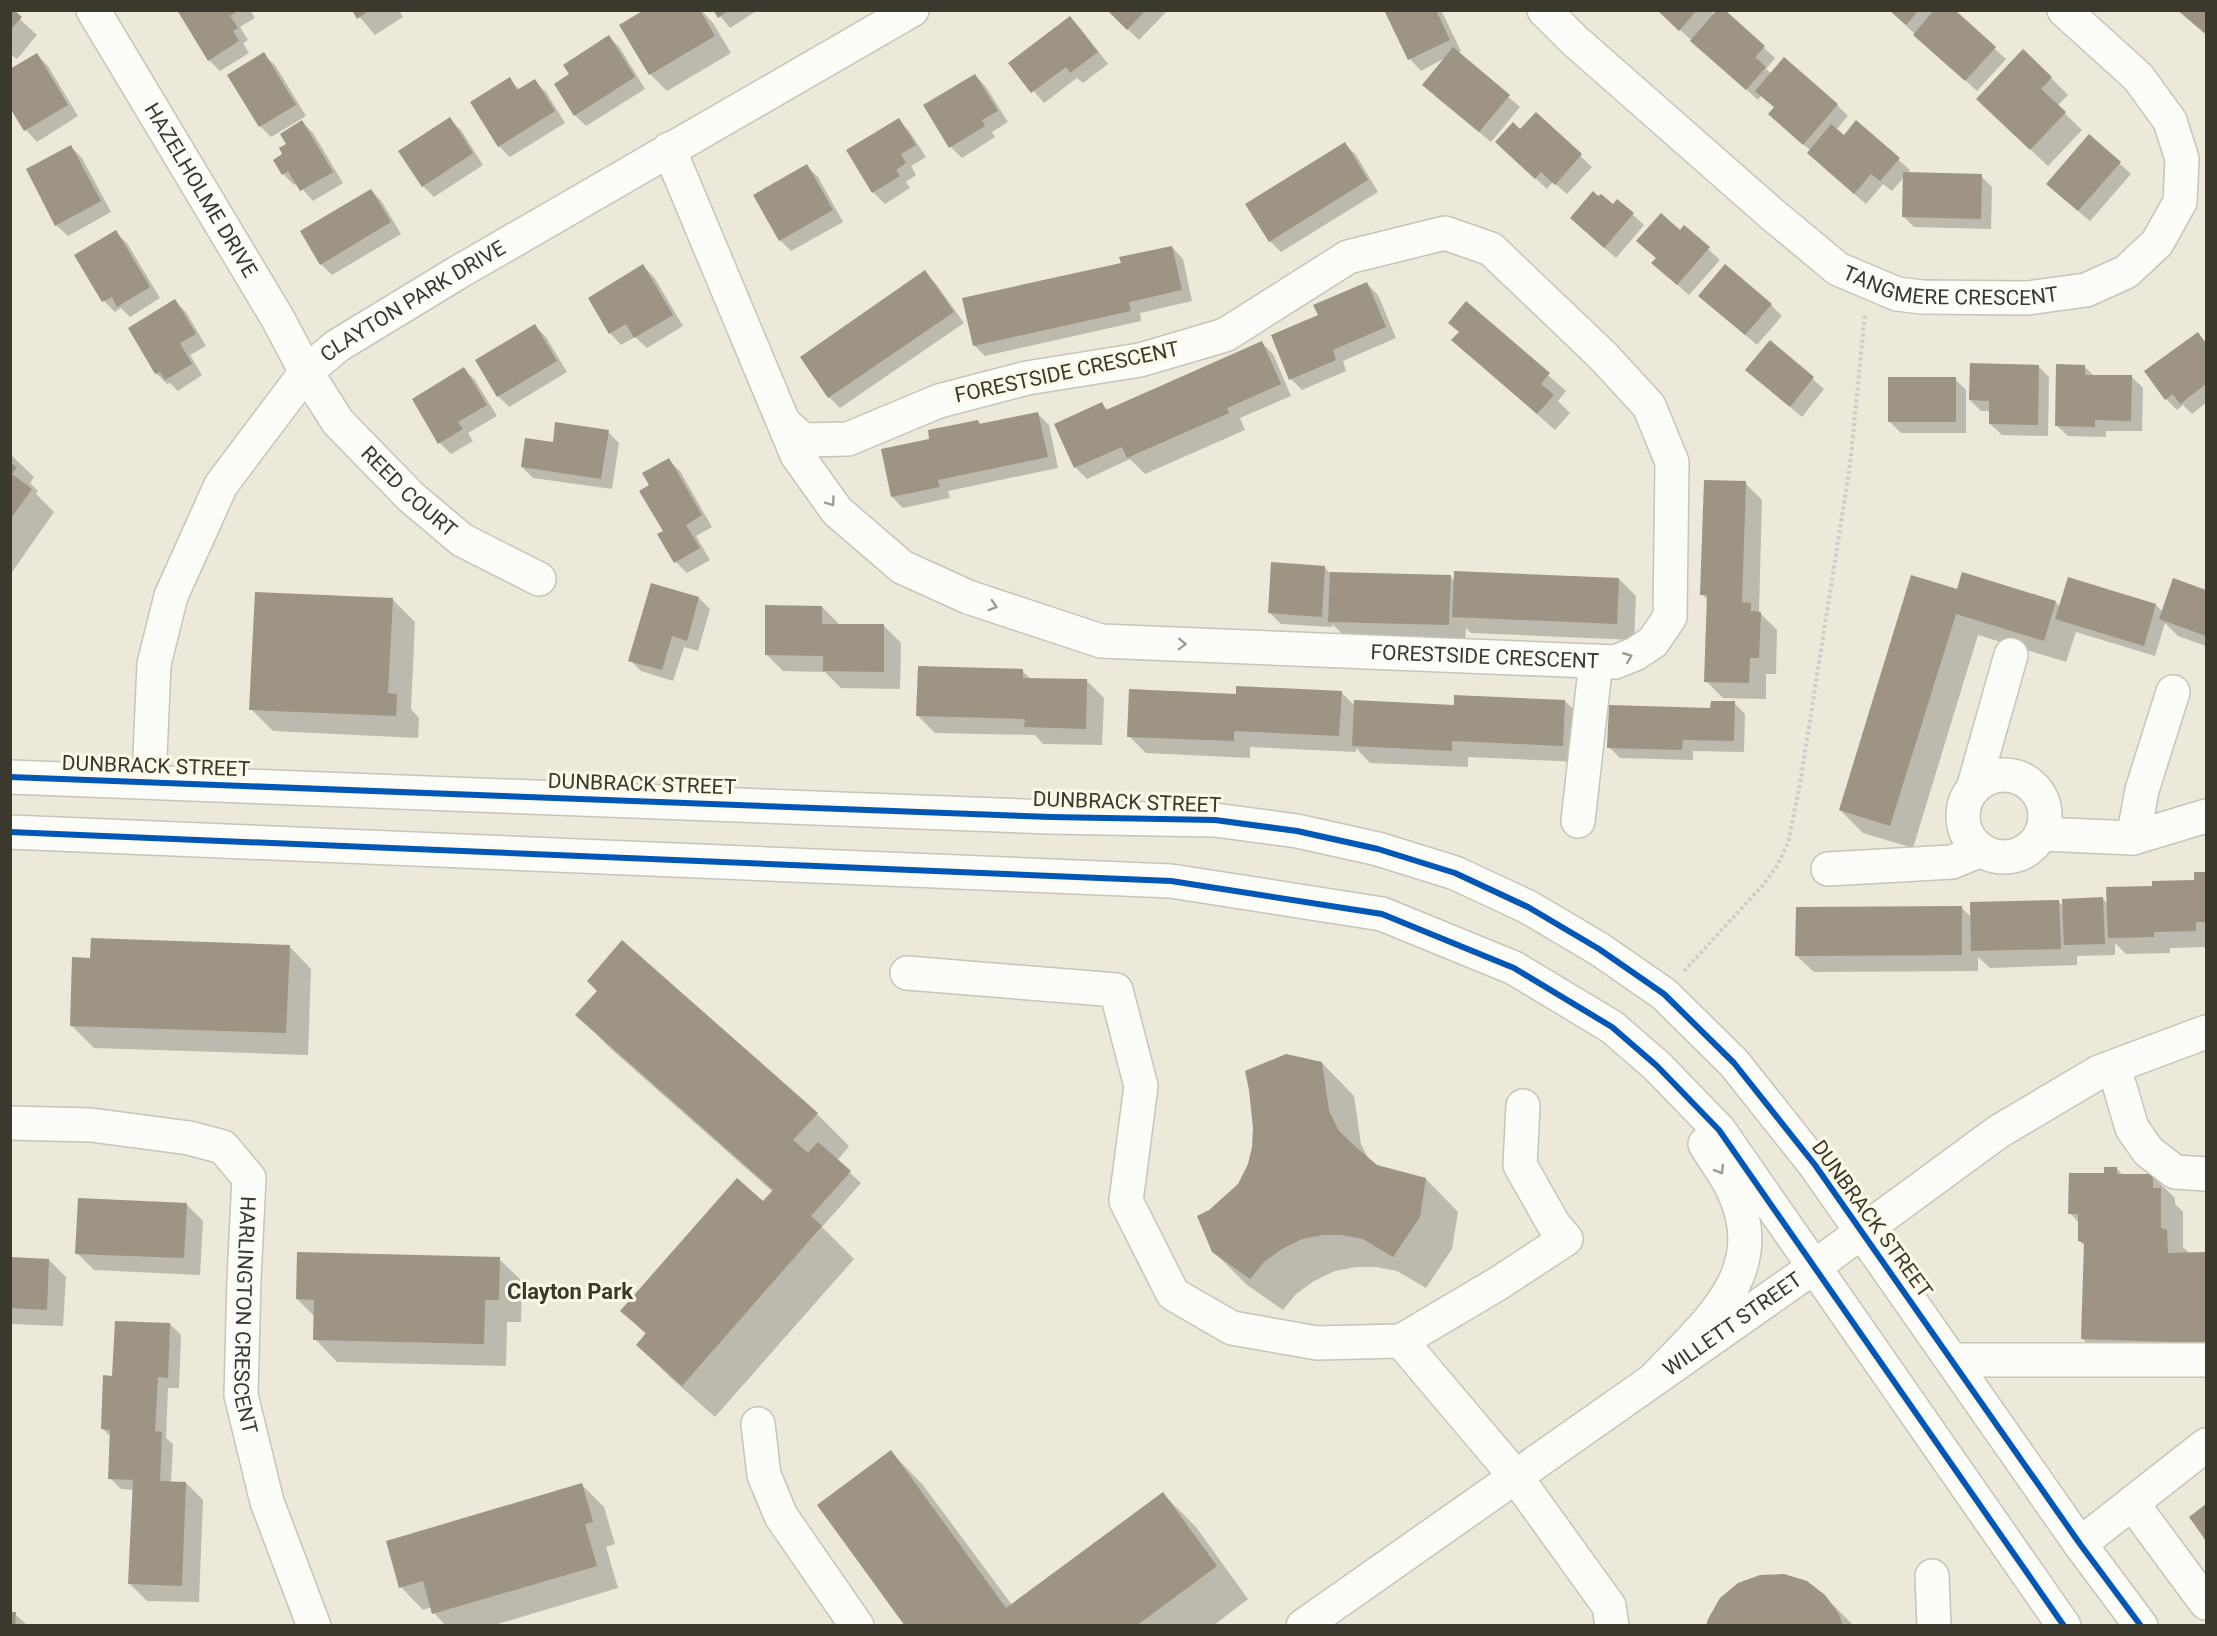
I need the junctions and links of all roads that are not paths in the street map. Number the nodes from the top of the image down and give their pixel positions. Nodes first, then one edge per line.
1 (93, 10) edge
2 (912, 10) edge
3 (1544, 10) edge
4 (2064, 10) edge
5 (669, 149) junction
6 (306, 372) junction
7 (783, 422) junction
8 (539, 579) dead end
9 (2011, 655) dead end
10 (1596, 661) junction
11 (2173, 692) dead end
12 (10, 777) edge
13 (149, 781) junction
14 (1972, 789) junction
15 (2206, 816) edge
16 (1578, 821) dead end
17 (10, 832) edge
18 (2041, 834) junction
19 (2133, 838) junction
20 (1981, 850) junction
21 (1828, 869) dead end
22 (907, 973) dead end
23 (2206, 1032) edge
24 (1657, 1066) junction
25 (2114, 1067) junction
26 (1523, 1106) dead end
27 (10, 1123) edge
28 (2206, 1174) edge
29 (1862, 1231) junction
30 (1814, 1267) junction
31 (1401, 1341) junction
32 (1952, 1360) junction
33 (2206, 1360) edge
34 (1656, 1377) junction
35 (758, 1424) dead end
36 (2206, 1445) edge
37 (1516, 1477) junction
38 (2132, 1503) junction
39 (2080, 1544) junction
40 (1932, 1576) dead end
41 (2206, 1603) edge
42 (314, 1626) edge
43 (857, 1626) edge
44 (1303, 1626) edge
45 (1612, 1626) edge
46 (1935, 1626) edge
47 (2064, 1626) edge
48 (2140, 1626) edge

1 - 6 street, HAZELHOLME DRIVE
2 - 5 street, CLAYTON PARK DRIVE
3 - 4 street, TANGMERE CRESCENT
5 - 6 street, CLAYTON PARK DRIVE
5 - 7 street, FORESTSIDE CRESCENT
6 - 8 street, REED COURT
6 - 13 street, CLAYTON PARK DRIVE
7 -> 10 street, FORESTSIDE CRESCENT
10 -> 7 street, FORESTSIDE CRESCENT
9 - 14 street
10 - 16 street
11 - 19 street
12 - 13 street, DUNBRACK STREET
13 - 29 street, DUNBRACK STREET
14 - 18 street
14 - 20 street
15 - 19 street
17 - 24 street
18 - 19 street
18 - 20 street
20 - 21 street
22 - 31 street
23 - 25 street, WILLETT STREET
24 - 30 street
24 -> 34 street
25 - 28 street
25 - 29 street, WILLETT STREET
26 - 31 street
27 - 42 street, HARLINGTON CRESCENT
29 - 30 street, WILLETT STREET
29 - 32 street, DUNBRACK STREET
30 - 34 street, WILLETT STREET
30 - 47 street
31 - 37 street
32 - 33 street
32 - 39 street, DUNBRACK STREET
34 - 37 street, WILLETT STREET
35 - 43 street
36 - 38 street
37 - 44 street, WILLETT STREET
37 - 45 street
38 - 39 street
38 - 41 street
39 - 48 street, DUNBRACK STREET
40 - 46 street

